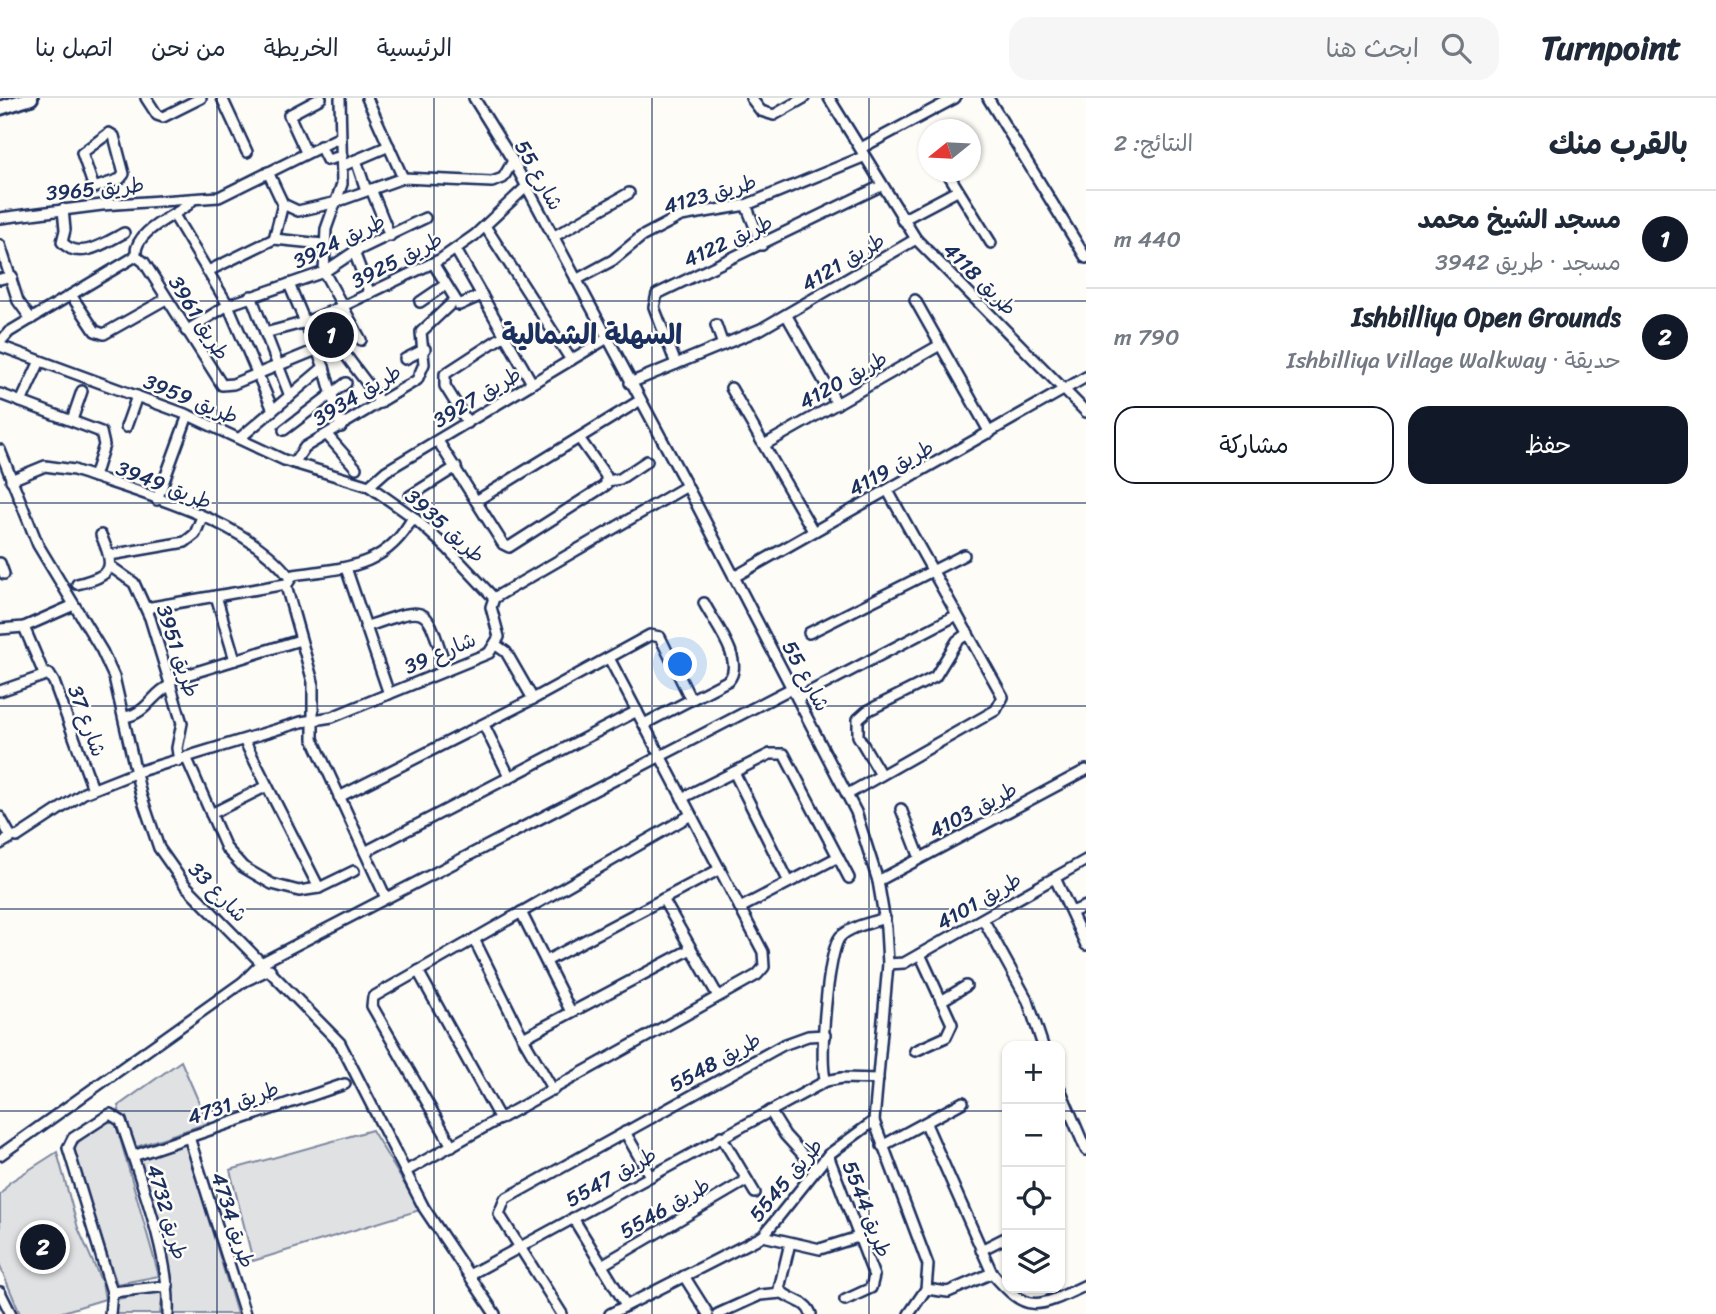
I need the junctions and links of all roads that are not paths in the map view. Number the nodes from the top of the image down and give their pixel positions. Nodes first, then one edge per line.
1 (31, 98) edge
2 (146, 98) edge
3 (201, 98) edge
4 (222, 98) edge
5 (321, 98) edge
6 (340, 98) edge
7 (367, 98) edge
8 (474, 98) edge
9 (751, 98) edge
10 (804, 98) edge
11 (955, 98) edge
12 (988, 98) edge
13 (832, 99) edge
14 (0, 108) edge
15 (340, 137) junction
16 (320, 146) junction
17 (388, 146) junction
18 (247, 152) dead end
19 (306, 152) junction
20 (862, 152) junction
21 (356, 160) junction
22 (342, 161) junction
23 (513, 161) junction
24 (268, 172) junction
25 (403, 178) junction
26 (952, 182) edge
27 (881, 186) junction
28 (526, 187) junction
29 (94, 188) junction
30 (368, 190) junction
31 (957, 191) junction
32 (629, 193) dead end
33 (193, 199) junction
34 (334, 203) junction
35 (284, 204) junction
36 (102, 205) junction
37 (746, 205) junction
38 (63, 209) junction
39 (174, 215) junction
40 (0, 218) edge
41 (425, 218) dead end
42 (902, 220) junction
43 (485, 226) junction
44 (124, 233) dead end
45 (390, 236) junction
46 (553, 237) junction
47 (274, 239) junction
48 (916, 239) junction
49 (991, 243) dead end
50 (323, 244) junction
51 (0, 245) edge
52 (762, 245) junction
53 (456, 250) junction
54 (354, 252) junction
55 (136, 256) junction
56 (1086, 258) edge
57 (433, 263) junction
58 (208, 271) junction
59 (324, 272) junction
60 (12, 276) junction
61 (0, 279) edge
62 (576, 280) junction
63 (289, 284) junction
64 (445, 285) junction
65 (370, 294) junction
66 (71, 295) junction
67 (482, 295) junction
68 (251, 296) junction
69 (166, 299) junction
70 (455, 300) junction
71 (915, 300) dead end
72 (420, 302) dead end
73 (228, 305) junction
74 (341, 307) junction
75 (788, 316) junction
76 (31, 319) junction
77 (306, 322) junction
78 (716, 325) dead end
79 (355, 330) junction
80 (186, 331) junction
81 (265, 333) junction
82 (505, 335) junction
83 (606, 339) junction
84 (335, 340) junction
85 (362, 340) dead end
86 (723, 345) junction
87 (940, 345) junction
88 (2, 346) edge
89 (425, 349) junction
90 (316, 350) junction
91 (405, 359) dead end
92 (571, 360) junction
93 (40, 361) junction
94 (676, 363) junction
95 (278, 366) junction
96 (324, 367) junction
97 (257, 374) junction
98 (1086, 377) edge
99 (346, 383) dead end
100 (532, 383) junction
101 (630, 383) junction
102 (731, 388) dead end
103 (1065, 389) junction
104 (82, 391) dead end
105 (332, 391) junction
106 (0, 394) edge
107 (137, 396) junction
108 (290, 396) junction
109 (639, 401) junction
110 (21, 402) junction
111 (380, 403) junction
112 (836, 404) junction
113 (273, 410) junction
114 (1086, 412) edge
115 (188, 415) junction
116 (72, 420) junction
117 (468, 423) junction
118 (126, 427) dead end
119 (341, 427) junction
120 (284, 430) dead end
121 (990, 433) junction
122 (327, 435) junction
123 (240, 438) junction
124 (579, 438) junction
125 (438, 441) junction
126 (764, 444) junction
127 (0, 450) edge
128 (647, 461) dead end
129 (294, 463) junction
130 (456, 467) junction
131 (356, 468) dead end
132 (94, 477) junction
133 (11, 480) junction
134 (607, 481) junction
135 (369, 486) junction
136 (687, 486) junction
137 (888, 491) junction
138 (410, 496) dead end
139 (157, 500) junction
140 (476, 501) junction
141 (202, 517) junction
142 (413, 517) junction
143 (813, 531) junction
144 (101, 536) dead end
145 (110, 555) junction
146 (964, 555) dead end
147 (0, 563) edge
148 (110, 566) junction
149 (346, 568) junction
150 (932, 571) junction
151 (4, 574) dead end
152 (734, 576) junction
153 (77, 584) dead end
154 (287, 585) junction
155 (216, 596) junction
156 (494, 598) junction
157 (704, 603) dead end
158 (74, 605) junction
159 (146, 608) junction
160 (957, 615) junction
161 (24, 626) junction
162 (365, 627) junction
163 (0, 629) edge
164 (809, 633) dead end
165 (968, 634) junction
166 (300, 640) junction
167 (496, 645) junction
168 (609, 658) junction
169 (235, 660) junction
170 (447, 670) junction
171 (44, 674) junction
172 (171, 683) junction
173 (792, 688) junction
174 (0, 691) edge
175 (389, 694) junction
176 (798, 698) junction
177 (533, 699) junction
178 (691, 700) junction
179 (637, 711) junction
180 (125, 717) junction
181 (312, 720) junction
182 (644, 724) junction
183 (484, 725) junction
184 (244, 740) junction
185 (660, 756) junction
186 (183, 760) junction
187 (1086, 770) edge
188 (137, 772) junction
189 (734, 772) junction
190 (881, 775) junction
191 (510, 778) junction
192 (267, 786) junction
193 (93, 789) junction
194 (848, 794) junction
195 (340, 797) junction
196 (682, 798) junction
197 (901, 809) dead end
198 (211, 814) junction
199 (691, 815) junction
200 (0, 817) edge
201 (12, 837) junction
202 (0, 844) edge
203 (365, 852) junction
204 (838, 857) junction
205 (920, 858) junction
206 (1086, 860) edge
207 (720, 869) junction
208 (354, 871) dead end
209 (849, 878) dead end
210 (1055, 878) junction
211 (878, 881) junction
212 (789, 882) junction
213 (319, 888) junction
214 (386, 898) junction
215 (663, 899) junction
216 (1086, 906) edge
217 (740, 908) junction
218 (522, 912) junction
219 (1072, 912) junction
220 (885, 918) junction
221 (983, 919) junction
222 (474, 939) junction
223 (1086, 945) edge
224 (691, 948) junction
225 (920, 954) junction
226 (546, 961) junction
227 (888, 964) junction
228 (267, 965) junction
229 (418, 971) junction
230 (966, 986) dead end
231 (718, 996) junction
232 (942, 1001) junction
233 (571, 1012) junction
234 (825, 1035) junction
235 (523, 1038) junction
236 (1042, 1041) edge
237 (915, 1051) dead end
238 (826, 1080) junction
239 (878, 1083) junction
240 (345, 1084) dead end
241 (553, 1090) junction
242 (1065, 1101) edge
243 (963, 1102) dead end
244 (770, 1111) junction
245 (500, 1119) junction
246 (874, 1121) junction
247 (926, 1124) junction
248 (625, 1132) junction
249 (721, 1136) junction
250 (188, 1137) junction
251 (452, 1146) junction
252 (882, 1146) junction
253 (1086, 1150) edge
254 (0, 1155) edge
255 (828, 1155) junction
256 (132, 1156) junction
257 (815, 1168) junction
258 (406, 1171) junction
259 (650, 1175) junction
260 (747, 1180) junction
261 (755, 1193) dead end
262 (573, 1218) junction
263 (762, 1236) junction
264 (858, 1237) junction
265 (1002, 1240) edge
266 (790, 1243) junction
267 (519, 1247) junction
268 (981, 1250) junction
269 (602, 1265) junction
270 (992, 1273) junction
271 (469, 1275) junction
272 (684, 1276) junction
273 (1086, 1285) edge
274 (168, 1286) junction
275 (926, 1289) junction
276 (0, 1292) edge
277 (112, 1292) junction
278 (782, 1293) junction
279 (845, 1300) dead end
280 (623, 1309) edge
281 (11, 1314) edge
282 (110, 1314) edge
283 (168, 1314) edge
284 (244, 1314) edge
285 (495, 1314) edge
286 (562, 1314) edge
287 (610, 1314) edge
288 (708, 1314) edge
289 (718, 1314) edge
290 (811, 1314) edge
291 (909, 1314) edge

1 - 14 main road
2 - 3 street
4 - 18 street
5 - 19 street
6 - 15 street
7 - 17 street
8 - 23 street, شارع 55
9 - 10 street
11 - 20 street, طريق 4123
12 - 56 street
13 - 20 street
15 - 16 street
15 - 22 street
16 - 19 street
16 - 22 street
17 - 21 street
17 - 25 street
19 - 24 street
20 - 27 street
20 - 37 street, طريق 4123
21 - 22 street
21 - 30 street
22 - 34 street
23 - 25 street
23 - 28 street, شارع 55
24 - 33 street
24 - 35 street
25 - 30 street
26 - 31 street
27 - 42 street, طريق 4118
27 - 52 street, طريق 4122
28 - 43 street, طريق 3925
28 - 46 street, شارع 55
29 - 29 street
29 - 36 street
30 - 34 street
30 - 45 street
31 - 42 street
31 - 49 street
32 - 46 street
33 - 36 street, طريق 3965
33 - 39 street
34 - 35 street
34 - 50 street
35 - 47 street
36 - 38 street, طريق 3965
37 - 52 street
37 - 62 street, طريق 4123
38 - 40 street, طريق 3965
38 - 44 street
39 - 55 street
39 - 58 street
41 - 45 street, طريق 3924
42 - 48 street, طريق 4118
43 - 53 street, طريق 3925
43 - 92 street
45 - 54 street, طريق 3924
46 - 62 street, شارع 55
47 - 50 street
47 - 58 street
48 - 75 street, طريق 4121
48 - 103 street, طريق 4118
50 - 59 street
51 - 60 street
52 - 94 street, طريق 4122
53 - 57 street, طريق 3925
53 - 67 street
54 - 59 street, طريق 3924
54 - 65 street
55 - 66 street
55 - 69 street, طريق 3961
57 - 64 street
57 - 65 street, طريق 3925
58 - 73 street
59 - 63 street, طريق 3924
59 - 74 street
60 - 61 street
60 - 76 street
62 - 83 street, شارع 55
63 - 68 street, طريق 3924
63 - 77 street
64 - 70 street
64 - 72 street
65 - 74 street, طريق 3925
66 - 69 street
66 - 76 street
67 - 70 street
67 - 82 street
68 - 73 street, طريق 3924
68 - 81 street
69 - 80 street, طريق 3961
70 - 89 street, طريق 3934
71 - 87 street
73 - 80 street, طريق 3924
73 - 97 street
74 - 77 street, طريق 3925
74 - 79 street
75 - 86 street, طريق 4121
75 - 112 street, طريق 4121
76 - 88 street
77 - 81 street, طريق 3925
77 - 90 street
78 - 86 street
79 - 84 street, طريق 3961
79 - 85 street
80 - 97 street, طريق 3961
81 - 95 street
82 - 100 street
82 - 117 street
83 - 92 street, طريق 3927
83 - 101 street, شارع 55
84 - 90 street, طريق 3961
84 - 111 street
86 - 94 street, طريق 4121
87 - 112 street, طريق 4120
87 - 121 street
88 - 93 street, طريق 3959
89 - 91 street
89 - 111 street, طريق 3934
90 - 95 street, طريق 3961
90 - 96 street
92 - 100 street, طريق 3927
93 - 107 street, طريق 3959
93 - 110 street
94 - 101 street, طريق 4121
95 - 97 street, طريق 3961
95 - 108 street
96 - 105 street
96 - 108 street
97 - 113 street
98 - 103 street, طريق 4119
99 - 105 street
100 - 117 street, طريق 3927
101 - 109 street, شارع 55
102 - 126 street
103 - 114 street, طريق 4118
103 - 121 street, طريق 4119
104 - 116 street
105 - 119 street
105 - 120 street
106 - 110 street
107 - 115 street, طريق 3959
107 - 118 street
108 - 113 street
109 - 124 street
109 - 136 street, شارع 55
110 - 116 street
111 - 119 street, طريق 3934
112 - 126 street, طريق 4120
113 - 123 street
115 - 123 street, طريق 3959
115 - 139 street
116 - 132 street
117 - 125 street, طريق 3927
119 - 122 street, طريق 3934
121 - 137 street, طريق 4119
122 - 129 street, طريق 3934
122 - 131 street
123 - 129 street, طريق 3959
124 - 134 street
124 - 140 street
125 - 130 street
125 - 135 street, طريق 3927
126 - 143 street
127 - 133 street, شارع 33
128 - 134 street
129 - 135 street, طريق 3959
130 - 138 street
130 - 140 street
132 - 133 street, طريق 3949
132 - 139 street, طريق 3949
133 - 158 street, شارع 33
134 - 140 street
135 - 142 street, طريق 3935
136 - 152 street, شارع 55
136 - 156 street
137 - 143 street, طريق 4119
137 - 150 street
139 - 141 street, طريق 3949
141 - 145 street
141 - 154 street, طريق 3949
142 - 149 street
142 - 156 street, طريق 3935
143 - 152 street, طريق 4119
144 - 145 street
145 - 148 street
146 - 150 street
147 - 151 street
148 - 153 street
148 - 159 street, طريق 3951
149 - 154 street
149 - 162 street
150 - 160 street
150 - 164 street
152 - 173 street, شارع 55
154 - 155 street
154 - 166 street, طريق 3949
155 - 159 street
155 - 169 street
156 - 167 street, شارع 39
157 - 178 street
158 - 161 street
158 - 180 street, شارع 33
159 - 172 street, طريق 3951
160 - 165 street
160 - 176 street
161 - 163 street
161 - 171 street
162 - 170 street
162 - 175 street
165 - 190 street
165 - 190 street
166 - 169 street
166 - 181 street, طريق 3949
167 - 170 street, شارع 39
167 - 177 street
168 - 177 street
168 - 178 street
168 - 179 street
169 - 172 street
170 - 175 street, شارع 39
171 - 174 street, شارع 37
171 - 193 street, شارع 37
172 - 180 street
172 - 186 street, طريق 3951
173 - 176 street, شارع 55
173 - 185 street
175 - 181 street, شارع 39
176 - 194 street, شارع 55
177 - 183 street
178 - 182 street
179 - 182 street
179 - 191 street
180 - 188 street, شارع 33
181 - 184 street, شارع 39
181 - 195 street, طريق 3949
182 - 185 street
183 - 191 street
183 - 195 street
184 - 186 street, شارع 39
184 - 192 street
185 - 196 street
185 - 214 street
186 - 188 street, شارع 39
186 - 198 street
187 - 205 street, طريق 4103
188 - 193 street, شارع 39
188 - 228 street, شارع 33
189 - 196 street
189 - 204 street
189 - 212 street
190 - 194 street
191 - 203 street
192 - 198 street
192 - 213 street
193 - 201 street, شارع 39
194 - 211 street, شارع 55
195 - 203 street, طريق 3949
196 - 199 street
197 - 205 street
198 - 213 street
199 - 207 street
199 - 218 street
200 - 201 street
201 - 202 street, شارع 39
203 - 214 street, طريق 3949
204 - 209 street
204 - 212 street
205 - 211 street, طريق 4103
206 - 210 street, طريق 4101
207 - 215 street
207 - 217 street
208 - 213 street
210 - 219 street
210 - 221 street, طريق 4101
211 - 220 street, شارع 55
212 - 217 street
214 - 228 street
215 - 224 street
215 - 226 street
216 - 219 street
217 - 231 street
218 - 222 street
218 - 226 street
219 - 223 street
220 - 227 street, شارع 55
220 - 234 street
221 - 225 street, طريق 4101
221 - 236 street
222 - 229 street
222 - 235 street
224 - 231 street
224 - 233 street
225 - 227 street, طريق 4101
225 - 232 street
226 - 233 street
227 - 239 street, شارع 55
228 - 254 street
228 - 258 street, شارع 33
229 - 245 street
229 - 251 street
230 - 232 street
231 - 241 street
232 - 237 street
233 - 235 street
234 - 238 street
234 - 248 street, طريق 5548
235 - 241 street
238 - 239 street, طريق 5547
238 - 244 street, طريق 5547
239 - 246 street, شارع 55
240 - 250 street, طريق 4731
241 - 245 street
242 - 253 street
243 - 247 street
244 - 249 street, طريق 5547
244 - 257 street
245 - 251 street
246 - 252 street, شارع 55
246 - 255 street, طريق 5545
247 - 252 street
247 - 268 street
248 - 259 street
248 - 267 street, طريق 5548
249 - 259 street, طريق 5547
249 - 260 street
250 - 256 street, طريق 4731
250 - 284 street, طريق 4734
251 - 258 street
252 - 275 street, شارع 55
255 - 257 street, طريق 5545
255 - 264 street, طريق 5544
256 - 274 street, طريق 4732
256 - 277 street, طريق 4732
257 - 263 street, طريق 5545
258 - 271 street, شارع 33
259 - 262 street, طريق 5547
260 - 261 street
260 - 269 street, طريق 5546
262 - 267 street, طريق 5547
262 - 269 street
263 - 266 street
263 - 272 street, طريق 5545
264 - 266 street
264 - 279 street, طريق 5544
265 - 268 street
266 - 278 street
267 - 271 street, طريق 5547
267 - 286 street
268 - 270 street
269 - 280 street
270 - 273 street
270 - 275 street
271 - 285 street, شارع 33
272 - 280 street, طريق 5545
272 - 288 street
274 - 277 street
274 - 283 street, طريق 4732
275 - 291 street
276 - 281 street
277 - 282 street
278 - 289 street
278 - 290 street
280 - 287 street, طريق 5545

